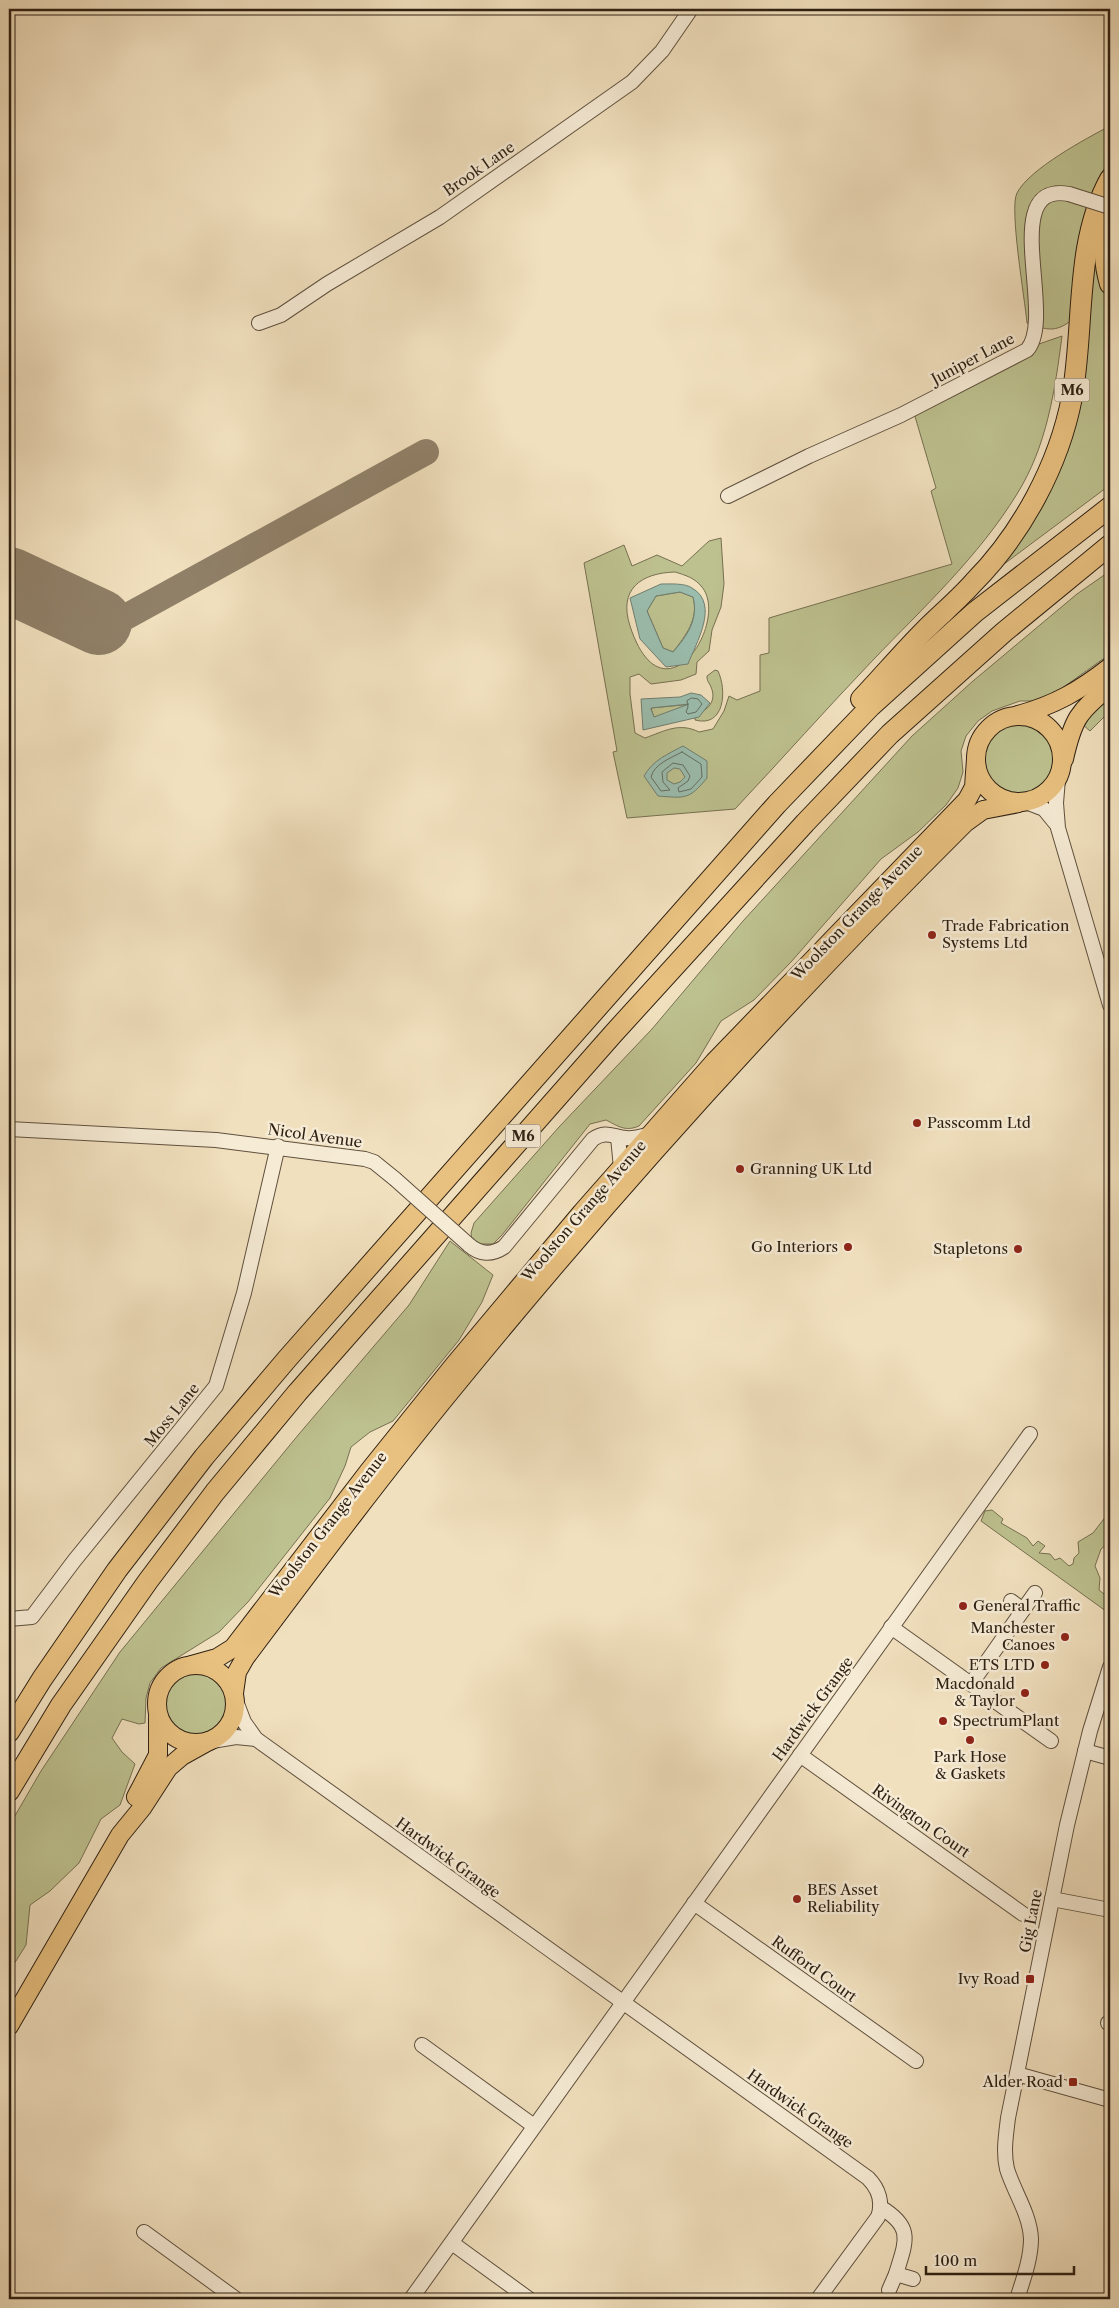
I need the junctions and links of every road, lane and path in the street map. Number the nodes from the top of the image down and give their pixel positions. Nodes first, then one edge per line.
1 (690, 9) edge
2 (1110, 178) edge
3 (1110, 209) edge
4 (1110, 284) edge
5 (259, 324) dead end
6 (728, 496) dead end
7 (1110, 507) edge
8 (1110, 545) edge
9 (1110, 667) edge
10 (1110, 686) edge
11 (1015, 716) junction
12 (976, 759) junction
13 (1060, 774) junction
14 (1022, 802) junction
15 (777, 804) junction
16 (1058, 828) junction
17 (1110, 1005) edge
18 (9, 1129) edge
19 (651, 1134) junction
20 (618, 1137) junction
21 (278, 1146) junction
22 (621, 1168) junction
23 (1030, 1434) dead end
24 (1035, 1593) dead end
25 (1010, 1601) dead end
26 (1023, 1610) junction
27 (9, 1619) edge
28 (891, 1628) junction
29 (192, 1664) junction
30 (1110, 1667) edge
31 (971, 1684) junction
32 (235, 1697) junction
33 (158, 1714) junction
34 (9, 1732) edge
35 (256, 1739) junction
36 (210, 1741) junction
37 (1050, 1741) dead end
38 (1085, 1751) junction
39 (800, 1755) junction
40 (1110, 1758) edge
41 (9, 1791) edge
42 (120, 1835) junction
43 (1052, 1899) junction
44 (694, 1903) junction
45 (1110, 1910) edge
46 (1023, 1914) dead end
47 (622, 2003) junction
48 (9, 2026) edge
49 (422, 2045) dead end
50 (916, 2061) dead end
51 (1017, 2074) junction
52 (1110, 2100) edge
53 (534, 2126) junction
54 (880, 2207) junction
55 (144, 2232) dead end
56 (452, 2243) junction
57 (896, 2274) junction
58 (914, 2279) dead end
59 (889, 2290) dead end
60 (236, 2299) edge
61 (410, 2299) edge
62 (529, 2299) edge
63 (818, 2299) edge
64 (1017, 2299) edge

1 - 5 street, Brook Lane
2 - 15 highway, M6
3 - 4 highway
3 - 6 street, Juniper Lane, bridge
7 - 15 highway, M6
8 - 41 highway, M6
9 - 11 main road
10 - 13 main road
11 - 12 main road
11 - 13 main road
12 - 14 main road
12 - 19 main road, Woolston Grange Avenue
13 - 14 main road
13 - 16 street
14 - 16 street
14 - 32 main road, Woolston Grange Avenue
15 - 34 highway, M6
16 - 17 street
18 - 21 street, Nicol Avenue
19 - 20 street, Nicol Avenue
19 - 22 main road, Woolston Grange Avenue
20 - 21 street, Nicol Avenue, bridge
20 - 22 street
21 - 27 street, Moss Lane
22 - 29 main road, Woolston Grange Avenue
23 - 28 street, Hardwick Grange
24 - 26 street
25 - 26 street
26 - 31 street
28 - 31 street
28 - 39 street, Hardwick Grange
29 - 32 main road
29 - 33 main road
30 - 38 street, Gig Lane
31 - 37 street
32 - 35 street, Hardwick Grange
32 - 36 main road
33 - 36 main road
33 - 42 main road
35 - 36 street
35 - 47 street, Hardwick Grange
36 - 42 main road
38 - 40 street
38 - 43 street, Gig Lane
39 - 44 street, Hardwick Grange
39 - 46 street, Rivington Court
42 - 48 main road
43 - 45 street
43 - 51 street, Gig Lane
44 - 47 street, Hardwick Grange
44 - 50 street, Rufford Court
47 - 53 street, Hardwick Grange
47 - 54 street, Hardwick Grange
49 - 53 street
51 - 52 street
51 - 64 street, Gig Lane
53 - 56 street, Hardwick Grange
54 - 57 street
54 - 63 street
55 - 60 street
56 - 61 street, Hardwick Grange
56 - 62 street
57 - 58 street
57 - 59 street

